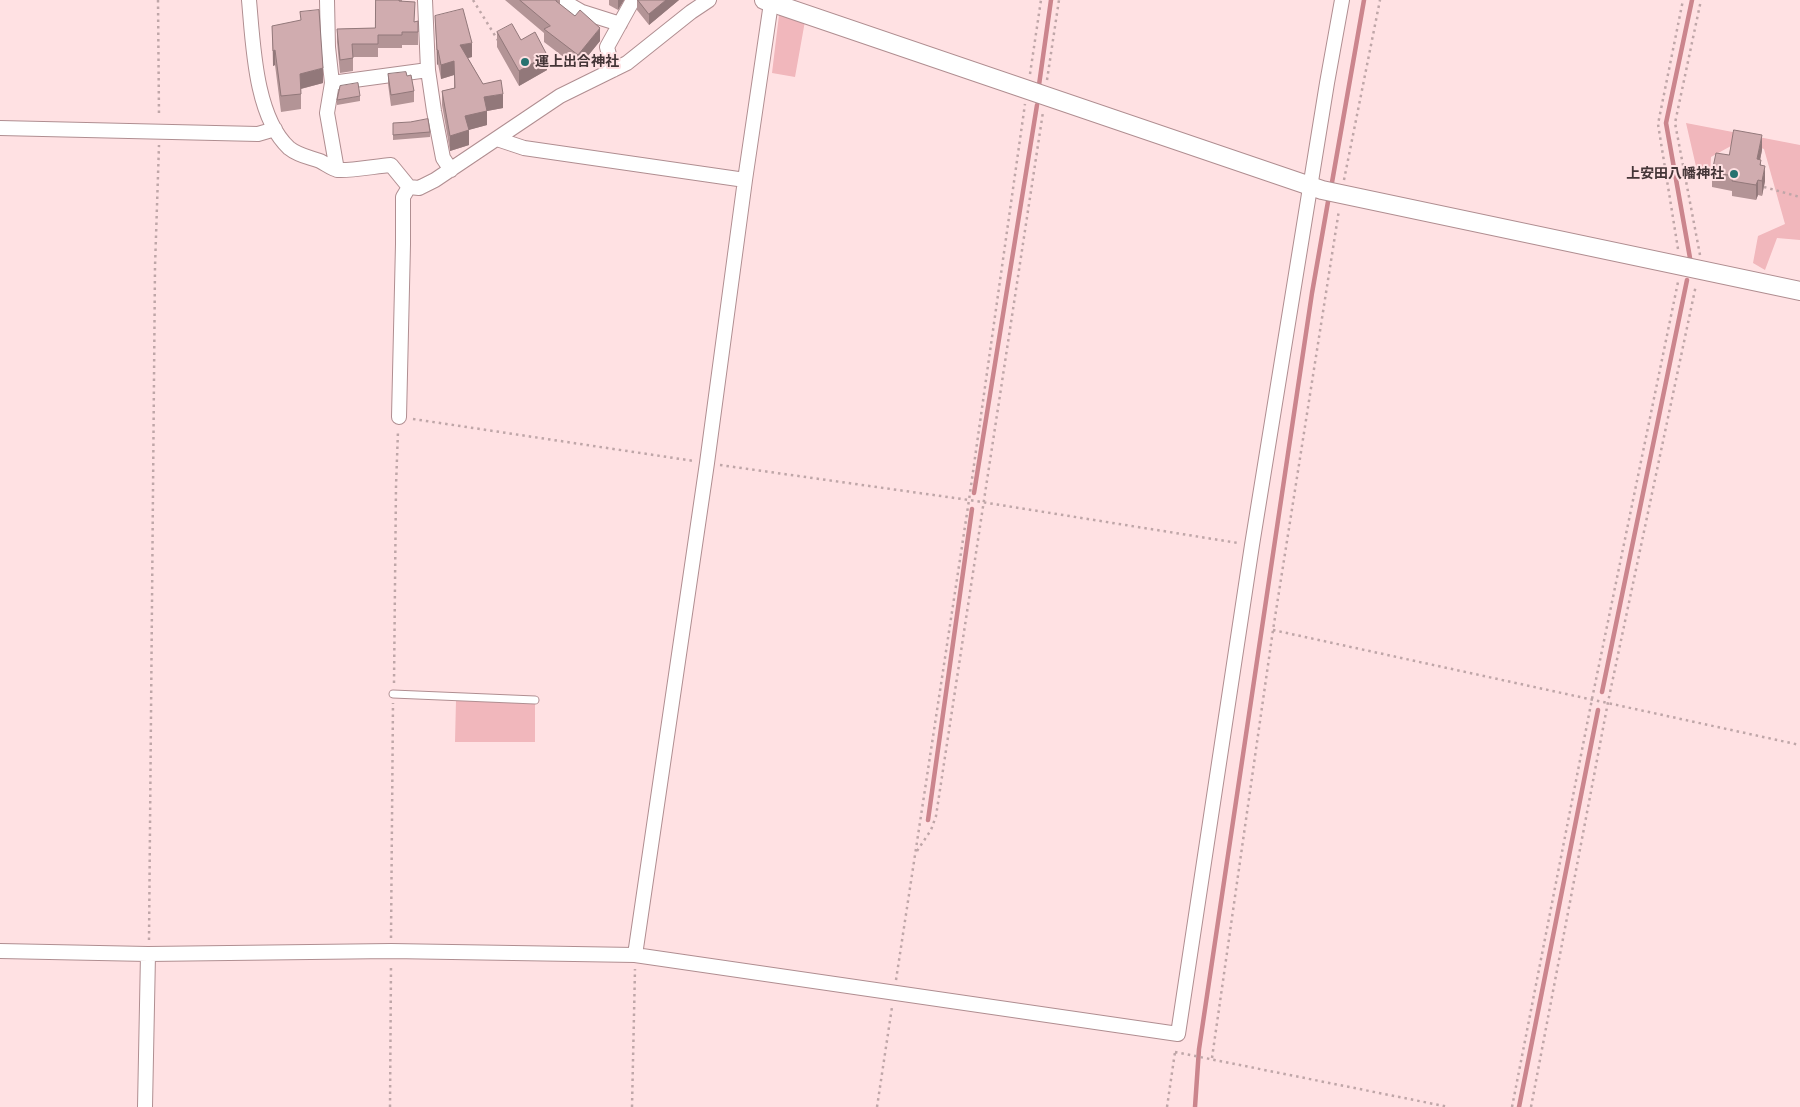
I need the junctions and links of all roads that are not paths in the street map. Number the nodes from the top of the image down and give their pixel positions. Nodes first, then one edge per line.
1 (249, 0) edge
2 (327, 0) edge
3 (425, 0) edge
4 (561, 0) edge
5 (633, 0) edge
6 (709, 0) edge
7 (1342, 0) edge
8 (767, 2) edge
9 (620, 24) junction
10 (428, 70) junction
11 (613, 70) junction
12 (332, 83) junction
13 (0, 128) edge
14 (275, 130) junction
15 (497, 139) junction
16 (337, 170) junction
17 (451, 170) junction
18 (745, 180) junction
19 (409, 187) junction
20 (1326, 191) junction
21 (1800, 291) edge
22 (399, 417) road end
23 (394, 694) road end
24 (535, 700) dead end
25 (0, 951) edge
26 (148, 954) junction
27 (635, 955) junction
28 (144, 1107) edge

1 - 14 street
2 - 12 street
3 - 10 street
4 - 9 street
5 - 9 street
6 - 11 street
7 - 20 street
8 - 18 street
8 - 20 street
9 - 11 street
10 - 12 street
10 - 17 street
11 - 15 street
12 - 16 street
13 - 14 street
14 - 16 street
15 - 17 street
15 - 18 street
16 - 19 street
17 - 19 street
18 - 27 street
19 - 22 street
20 - 21 street
20 - 27 street
23 - 24 lane
25 - 26 street
26 - 27 street
26 - 28 street

